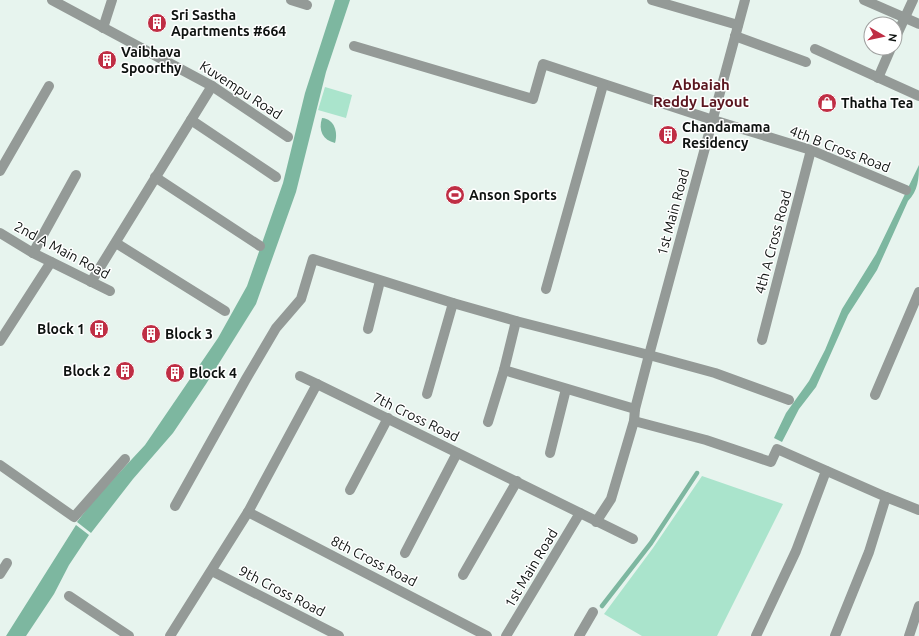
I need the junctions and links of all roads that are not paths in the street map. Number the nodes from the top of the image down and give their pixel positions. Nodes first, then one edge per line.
1 (52, 0) edge
2 (112, 0) edge
3 (291, 0) edge
4 (652, 0) edge
5 (745, 0) edge
6 (864, 0) edge
7 (913, 0) edge
8 (307, 6) dead end
9 (905, 18) junction
10 (903, 22) edge
11 (919, 24) edge
12 (738, 25) junction
13 (103, 28) junction
14 (735, 36) junction
15 (354, 46) dead end
16 (815, 50) dead end
17 (888, 56) edge
18 (806, 62) dead end
19 (878, 78) junction
20 (603, 85) junction
21 (49, 86) dead end
22 (212, 86) junction
23 (919, 96) edge
24 (191, 120) junction
25 (713, 120) junction
26 (288, 137) dead end
27 (811, 150) junction
28 (0, 171) edge
29 (76, 175) dead end
30 (155, 177) junction
31 (276, 178) dead end
32 (906, 190) dead end
33 (0, 233) edge
34 (116, 243) junction
35 (260, 246) dead end
36 (33, 253) junction
37 (51, 262) junction
38 (380, 281) junction
39 (91, 282) junction
40 (546, 289) dead end
41 (110, 291) dead end
42 (919, 292) edge
43 (453, 303) junction
44 (225, 312) dead end
45 (516, 321) junction
46 (368, 329) dead end
47 (762, 340) dead end
48 (0, 341) edge
49 (649, 355) junction
50 (504, 370) junction
51 (300, 376) dead end
52 (317, 384) junction
53 (566, 389) junction
54 (427, 394) dead end
55 (875, 395) dead end
56 (789, 400) dead end
57 (635, 409) junction
58 (388, 418) junction
59 (634, 421) junction
60 (488, 422) dead end
61 (457, 453) junction
62 (550, 453) dead end
63 (125, 459) dead end
64 (0, 465) edge
65 (826, 471) junction
66 (517, 481) junction
67 (350, 490) dead end
68 (886, 497) junction
69 (175, 506) dead end
70 (919, 510) edge
71 (248, 512) junction
72 (580, 514) junction
73 (596, 522) junction
74 (633, 539) dead end
75 (405, 553) dead end
76 (7, 563) dead end
77 (212, 571) junction
78 (0, 574) edge
79 (463, 575) dead end
80 (69, 596) dead end
81 (919, 606) edge
82 (593, 612) dead end
83 (129, 636) edge
84 (170, 636) edge
85 (339, 636) edge
86 (488, 636) edge
87 (506, 636) edge
88 (579, 636) edge
89 (756, 636) edge
90 (835, 636) edge
91 (909, 636) edge

1 - 13 street, Kuvempu Road
2 - 13 street
3 - 8 street
4 - 12 street
5 - 12 street, 1st Main Road
6 - 9 street
7 - 9 street
9 - 10 street
9 - 11 street
12 - 14 street, 1st Main Road
13 - 22 street, Kuvempu Road
14 - 18 street
14 - 25 street, 1st Main Road
15 - 20 street, 4th B Cross Road
16 - 19 street
17 - 19 street
19 - 23 street
20 - 25 street, 4th B Cross Road
20 - 40 street
21 - 28 street
22 - 24 street
22 - 26 street, Kuvempu Road
24 - 30 street
24 - 31 street
25 - 27 street, 4th B Cross Road
25 - 49 street, 1st Main Road
27 - 32 street, 4th B Cross Road
27 - 47 street, 4th A Cross Road
29 - 36 street
30 - 34 street
30 - 35 street
33 - 36 street, 2nd A Main Road
34 - 39 street
34 - 44 street
36 - 37 street, 2nd A Main Road
37 - 39 street, 2nd A Main Road
37 - 48 street
38 - 43 street
38 - 46 street
38 - 69 street
39 - 41 street, 2nd A Main Road
42 - 55 street
43 - 45 street
43 - 54 street
45 - 49 street
45 - 50 street
49 - 56 street
49 - 57 street, 1st Main Road
50 - 53 street
50 - 60 street
51 - 52 street, 7th Cross Road
52 - 58 street, 7th Cross Road
52 - 71 street
53 - 57 street
53 - 62 street
57 - 59 street, 1st Main Road
58 - 61 street, 7th Cross Road
58 - 67 street
59 - 65 street
59 - 73 street, 1st Main Road
61 - 66 street, 7th Cross Road
61 - 75 street
63 - 64 street
65 - 68 street
65 - 89 street
66 - 72 street, 7th Cross Road
66 - 79 street
68 - 70 street
68 - 90 street
71 - 77 street
71 - 86 street, 8th Cross Road
72 - 73 street, 7th Cross Road
72 - 87 street, 1st Main Road
73 - 74 street, 7th Cross Road
76 - 78 street
77 - 84 street
77 - 85 street, 9th Cross Road
80 - 83 street
81 - 91 street
82 - 88 street

